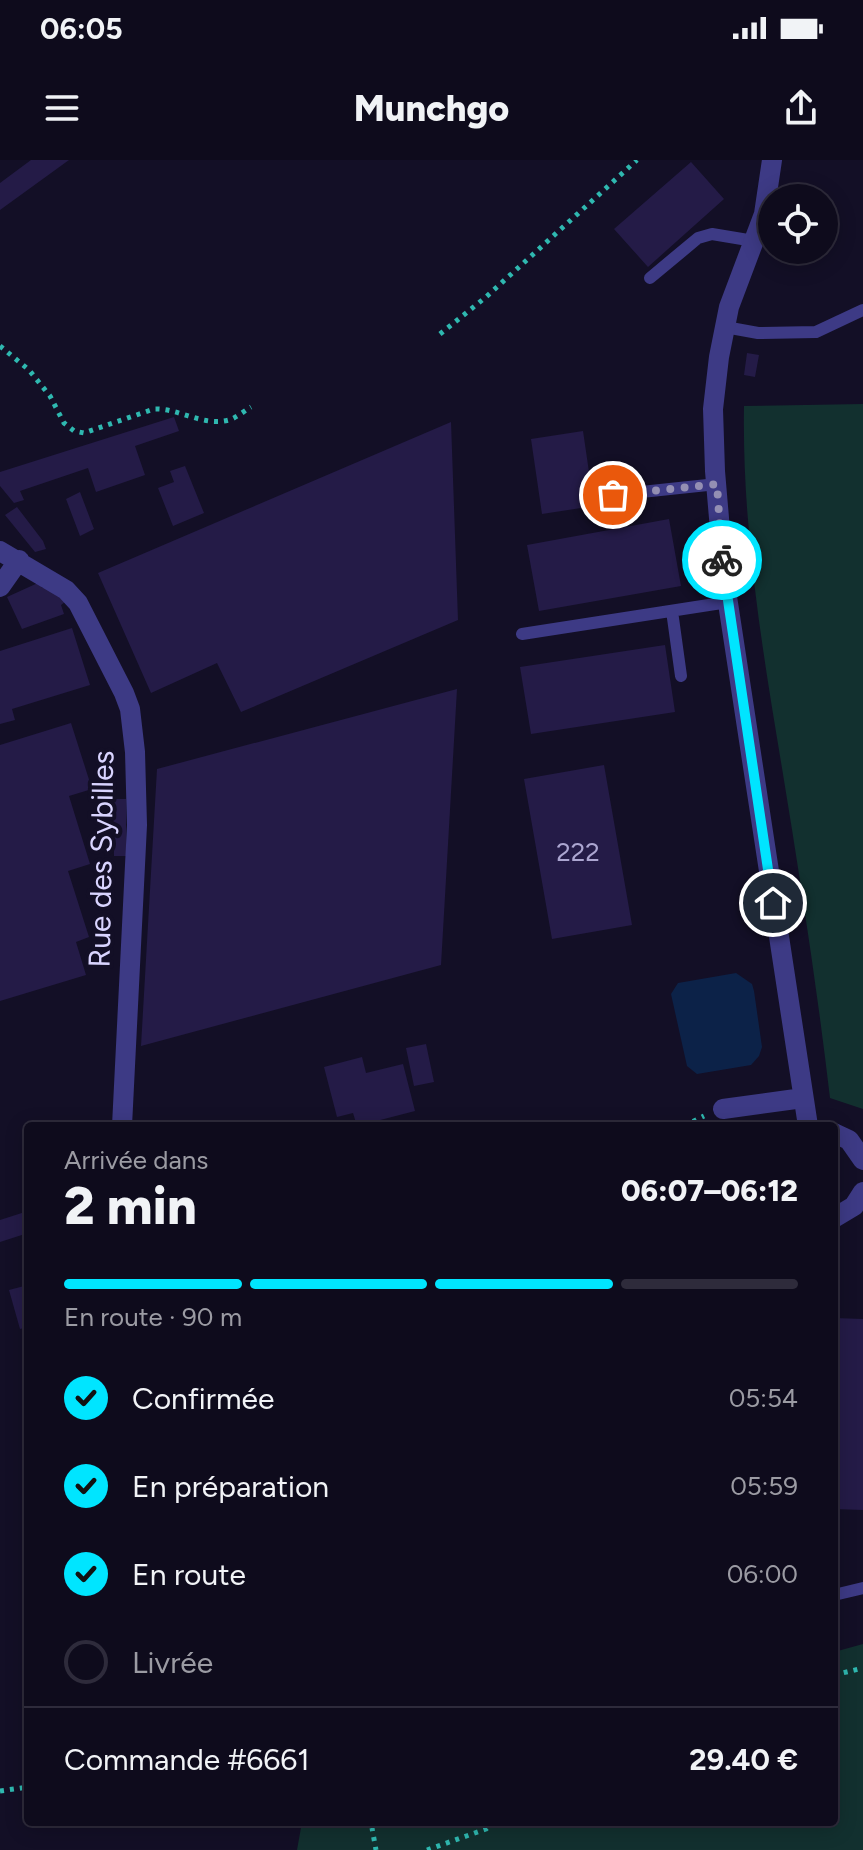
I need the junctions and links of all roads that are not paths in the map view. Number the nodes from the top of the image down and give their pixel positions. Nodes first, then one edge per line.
1 (772, 160) edge
2 (754, 241) junction
3 (650, 278) dead end
4 (863, 310) edge
5 (725, 327) junction
6 (717, 484) junction
7 (613, 495) dead end
8 (9, 556) edge
9 (0, 587) edge
10 (728, 602) junction
11 (672, 611) junction
12 (522, 634) dead end
13 (681, 676) dead end
14 (803, 1098) junction
15 (723, 1109) dead end
16 (122, 1122) edge
17 (807, 1122) edge
18 (838, 1135) edge
19 (863, 1160) edge
20 (863, 1193) edge
21 (838, 1216) edge
22 (863, 1588) edge
23 (838, 1594) edge

1 - 2 street
2 - 3 lane
2 - 5 street
4 - 5 lane
5 - 6 street
6 - 7 lane
6 - 10 street
8 - 9 street
8 - 16 street, Rue des Sybilles
10 - 11 lane
10 - 14 street
11 - 12 lane
11 - 13 lane
14 - 15 street
14 - 17 street
18 - 19 street
20 - 21 street
22 - 23 lane

